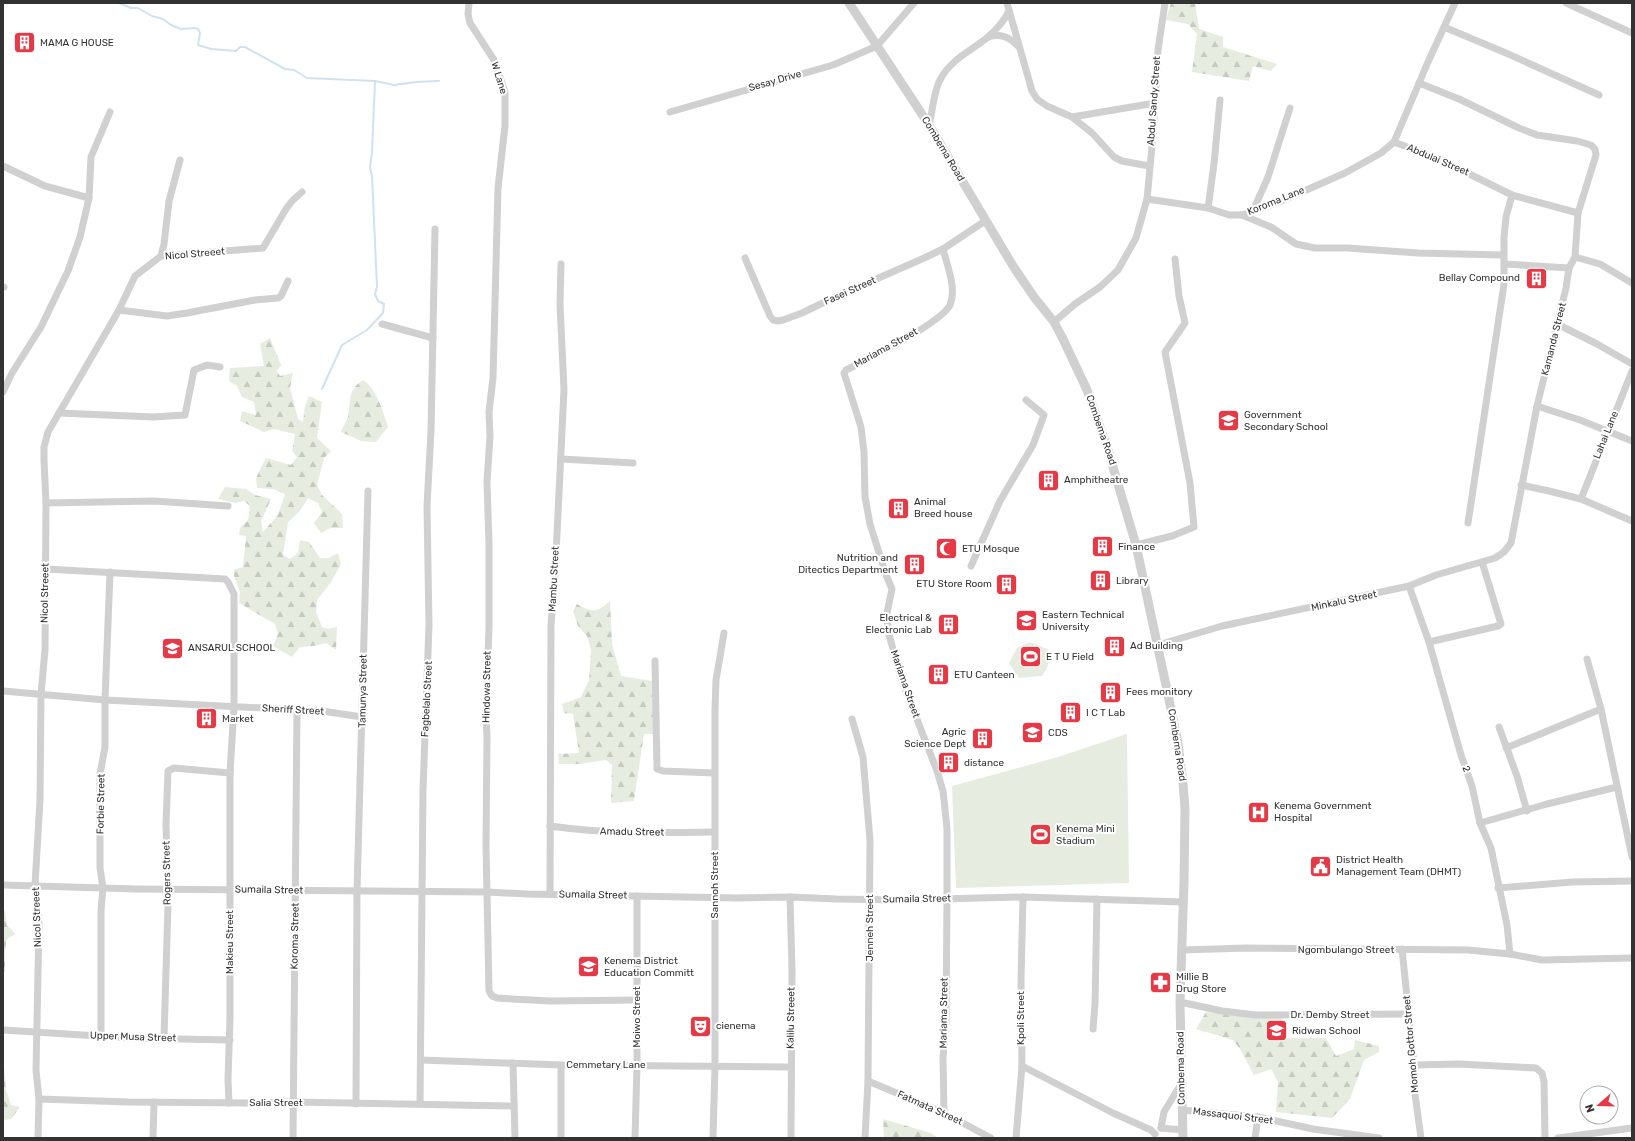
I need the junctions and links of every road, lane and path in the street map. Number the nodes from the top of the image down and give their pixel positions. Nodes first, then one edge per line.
1 (469, 3) edge
2 (849, 3) edge
3 (914, 3) edge
4 (1007, 3) edge
5 (1165, 3) edge
6 (1455, 3) edge
7 (1566, 3) edge
8 (1009, 11) junction
9 (1444, 27) junction
10 (1632, 33) edge
11 (988, 37) junction
12 (877, 46) junction
13 (1019, 48) junction
14 (1419, 83) junction
15 (1599, 95) dead end
16 (1220, 100) dead end
17 (1155, 103) junction
18 (1290, 108) dead end
19 (110, 112) dead end
20 (670, 112) dead end
21 (1072, 117) junction
22 (929, 126) junction
23 (1394, 142) junction
24 (180, 160) dead end
25 (3, 166) edge
26 (1149, 166) junction
27 (302, 192) dead end
28 (1512, 195) junction
29 (89, 198) junction
30 (1147, 199) junction
31 (1208, 208) junction
32 (1253, 211) junction
33 (1578, 213) junction
34 (1242, 215) junction
35 (985, 221) junction
36 (435, 229) dead end
37 (943, 249) junction
38 (1503, 255) junction
39 (161, 256) junction
40 (1575, 257) junction
41 (745, 258) dead end
42 (1175, 259) dead end
43 (561, 264) dead end
44 (1504, 264) junction
45 (1569, 268) junction
46 (288, 280) dead end
47 (1632, 283) edge
48 (118, 310) junction
49 (1054, 322) junction
50 (382, 324) dead end
51 (1557, 324) junction
52 (433, 338) junction
53 (1632, 364) edge
54 (220, 367) dead end
55 (1632, 371) edge
56 (3, 392) edge
57 (1026, 400) dead end
58 (1537, 406) junction
59 (59, 413) junction
60 (1607, 430) junction
61 (1632, 440) edge
62 (561, 459) junction
63 (633, 463) dead end
64 (487, 482) joint
65 (1521, 485) junction
66 (368, 491) dead end
67 (1581, 499) junction
68 (46, 503) junction
69 (228, 506) dead end
70 (1632, 521) edge
71 (1468, 523) dead end
72 (1512, 531) joint
73 (1136, 545) junction
74 (1482, 562) junction
75 (971, 566) dead end
76 (46, 569) junction
77 (110, 572) junction
78 (1409, 586) junction
79 (724, 633) dead end
80 (1429, 642) junction
81 (1158, 645) junction
82 (1587, 659) dead end
83 (655, 661) dead end
84 (3, 691) edge
85 (41, 694) junction
86 (105, 700) junction
87 (234, 707) junction
88 (1601, 709) junction
89 (297, 710) junction
90 (362, 717) junction
91 (852, 719) dead end
92 (1499, 727) dead end
93 (1506, 748) junction
94 (230, 772) junction
95 (714, 773) junction
96 (1617, 787) junction
97 (1527, 810) junction
98 (1480, 823) junction
99 (550, 826) junction
100 (714, 832) junction
101 (1632, 858) edge
102 (1632, 881) edge
103 (3, 885) edge
104 (35, 886) junction
105 (103, 888) junction
106 (1498, 888) junction
107 (168, 889) junction
108 (230, 889) junction
109 (296, 890) junction
110 (358, 891) junction
111 (422, 891) junction
112 (487, 892) junction
113 (550, 894) junction
114 (637, 896) junction
115 (715, 897) junction
116 (790, 897) junction
117 (1023, 897) junction
118 (947, 899) junction
119 (1097, 899) junction
120 (870, 900) junction
121 (1183, 902) junction
122 (1182, 950) junction
123 (1402, 950) junction
124 (1510, 954) junction
125 (1632, 958) edge
126 (637, 1000) junction
127 (1180, 1002) junction
128 (1408, 1014) junction
129 (1093, 1029) dead end
130 (3, 1030) edge
131 (36, 1032) junction
132 (100, 1036) junction
133 (164, 1038) junction
134 (230, 1040) junction
135 (421, 1060) junction
136 (513, 1063) junction
137 (561, 1065) junction
138 (637, 1065) junction
139 (715, 1065) junction
140 (1414, 1065) junction
141 (1022, 1066) junction
142 (790, 1067) junction
143 (868, 1081) junction
144 (1181, 1084) junction
145 (39, 1099) junction
146 (154, 1102) junction
147 (293, 1102) junction
148 (229, 1103) junction
149 (356, 1104) junction
150 (420, 1104) junction
151 (514, 1106) junction
152 (1182, 1110) junction
153 (944, 1113) junction
154 (1258, 1117) junction
155 (1632, 1128) edge
156 (1157, 1133) edge
157 (1183, 1134) edge
158 (38, 1138) edge
159 (152, 1138) edge
160 (293, 1138) edge
161 (514, 1138) edge
162 (561, 1138) edge
163 (635, 1138) edge
164 (713, 1138) edge
165 (791, 1138) edge
166 (865, 1138) edge
167 (991, 1138) edge
168 (1016, 1138) edge
169 (1255, 1138) edge
170 (1379, 1138) edge
171 (1421, 1138) edge
172 (1545, 1138) edge
173 (1558, 1138) edge

1 - 64 street, W Lane
2 - 12 street, Combema Road
3 - 12 street
4 - 8 street
5 - 17 street, Abdul Sandy Street
6 - 9 street, Abdulai Street
7 - 10 street
8 - 11 street
8 - 13 street
9 - 14 street, Abdulai Street
9 - 15 street
11 - 13 street
11 - 22 street
12 - 20 street, Sesay Drive
12 - 22 street, Combema Road
13 - 21 street
14 - 23 street, Abdulai Street
14 - 33 street, Kamanda Street
16 - 31 street
17 - 21 street
17 - 26 street, Abdul Sandy Street
18 - 32 street
19 - 29 street
21 - 26 street
22 - 35 street, Combema Road
23 - 28 street, Abdulai Street
23 - 32 street, Koroma Lane
24 - 39 street
25 - 29 street
26 - 30 street, Abdul Sandy Street
27 - 39 street, Nicol Streeet
28 - 33 street, Abdulai Street
28 - 38 street
29 - 56 street
30 - 31 street, Koroma Lane
30 - 49 street, Abdul Sandy Street
31 - 34 street, Koroma Lane
32 - 34 street, Koroma Lane
33 - 40 street, Kamanda Street
34 - 38 street
35 - 37 street, Fasei Street
35 - 49 street, Combema Road
36 - 52 street, Fagbelalo Street
37 - 41 street, Fasei Street
37 - 118 street, Mariama Street
38 - 44 street
39 - 48 street, Nicol Streeet
40 - 45 street, Kamanda Street
40 - 47 street
42 - 73 street
43 - 62 street, Mambu Street
44 - 45 street
44 - 71 street
45 - 51 street, Kamanda Street
46 - 48 street
48 - 59 street, Nicol Streeet
49 - 73 street, Combema Road
50 - 52 street
51 - 53 street
51 - 58 street, Kamanda Street
52 - 111 street, Fagbelalo Street
54 - 59 street
55 - 60 street, Lahai Lane
57 - 75 street
58 - 60 street
58 - 65 street, Kamanda Street
59 - 68 street, Nicol Streeet
60 - 61 street
60 - 67 street, Lahai Lane
62 - 63 street
62 - 99 street, Mambu Street
64 - 112 street, Hindowa Street
65 - 67 street
65 - 72 street, Kamanda Street
66 - 90 street, Tamunya Street
67 - 70 street
68 - 69 street
68 - 76 street, Nicol Streeet
72 - 74 street, Minkalu Street
73 - 81 street, Combema Road
74 - 78 street, Minkalu Street
74 - 80 street
76 - 77 street
76 - 85 street, Nicol Streeet
77 - 86 street, Forbie Street
77 - 87 street, Makieu Street
78 - 80 street, 2
78 - 81 street, Minkalu Street
79 - 95 street, Sannoh Street
80 - 98 street, 2
81 - 121 street, Combema Road
82 - 88 street
83 - 95 street
84 - 85 street, Sheriff Street
85 - 86 street, Sheriff Street
85 - 104 street, Nicol Streeet
86 - 87 street, Sheriff Street
86 - 105 street, Forbie Street
87 - 89 street, Sheriff Street
87 - 94 street, Makieu Street
88 - 93 street
88 - 96 street
89 - 90 street, Sheriff Street
89 - 109 street, Koroma Street
90 - 110 street, Tamunya Street
91 - 120 street, Jenneh Street
92 - 93 street
93 - 97 street
94 - 107 street, Rogers Street
94 - 108 street, Makieu Street
95 - 100 street, Sannoh Street
96 - 97 street
96 - 101 street
97 - 98 street
98 - 106 street, 2
99 - 100 street, Amadu Street
99 - 113 street, Mambu Street
100 - 115 street, Sannoh Street
102 - 106 street
103 - 104 street, Sumaila Street
104 - 105 street, Sumaila Street
104 - 131 street, Nicol Streeet
105 - 107 street, Sumaila Street
105 - 132 street, Forbie Street
106 - 124 street, 2
107 - 108 street, Sumaila Street
107 - 133 street, Rogers Street
108 - 109 street, Sumaila Street
108 - 134 street, Makieu Street
109 - 110 street, Sumaila Street
109 - 147 street, Koroma Street
110 - 111 street, Sumaila Street
110 - 149 street, Tamunya Street
111 - 112 street, Sumaila Street
111 - 135 street, Fagbelalo Street
112 - 113 street, Sumaila Street
112 - 126 street, Hindowa Street
113 - 114 street, Sumaila Street
114 - 115 street, Sumaila Street
114 - 126 street, Moiwo Street
115 - 116 street, Sumaila Street
115 - 139 street, Sannoh Street
116 - 120 street, Sumaila Street
116 - 142 street, Kalilu Streeet
117 - 118 street, Sumaila Street
117 - 119 street, Sumaila Street
117 - 141 street, Kpoli Street
118 - 120 street, Sumaila Street
118 - 153 street, Mariama Street
119 - 121 street, Sumaila Street
119 - 129 street
120 - 143 street, Jenneh Street
121 - 122 street, Combema Road
122 - 123 street, Ngombulango Street
122 - 127 street, Combema Road
123 - 124 street, Ngombulango Street
123 - 128 street, Momoh Gottor Street
124 - 125 street, Ngombulango Street
126 - 138 street, Moiwo Street
127 - 128 street, Dr. Demby Street
127 - 144 street, Combema Road
128 - 140 street, Momoh Gottor Street
130 - 131 street, Upper Musa Street
131 - 132 street, Upper Musa Street
131 - 145 street, Nicol Streeet
132 - 133 street, Upper Musa Street
133 - 134 street, Upper Musa Street
134 - 148 street, Makieu Street
135 - 136 street, Cemmetary Lane
135 - 150 street, Fagbelalo Street
136 - 137 street, Cemmetary Lane
136 - 151 street
137 - 138 street, Cemmetary Lane
137 - 162 street
138 - 139 street, Cemmetary Lane
138 - 163 street, Moiwo Street
139 - 142 street, Cemmetary Lane
139 - 164 street, Sannoh Street
140 - 171 street, Momoh Gottor Street
140 - 172 street
141 - 156 street
141 - 168 street, Kpoli Street
142 - 165 street, Kalilu Streeet
143 - 153 street, Fatmata Street
143 - 166 street, Jenneh Street
144 - 152 street, Combema Road
144 - 156 street
145 - 146 street, Salia Street
145 - 158 street, Nicol Streeet
146 - 148 street, Salia Street
146 - 159 street
147 - 148 street, Salia Street
147 - 149 street, Salia Street
147 - 160 street, Koroma Street
149 - 150 street, Salia Street
150 - 151 street, Salia Street
151 - 161 street
152 - 154 street, Massaquoi Street
152 - 157 street, Combema Road
153 - 167 street, Fatmata Street
154 - 169 street
154 - 170 street, Massaquoi Street
155 - 173 street
156 - 157 street

